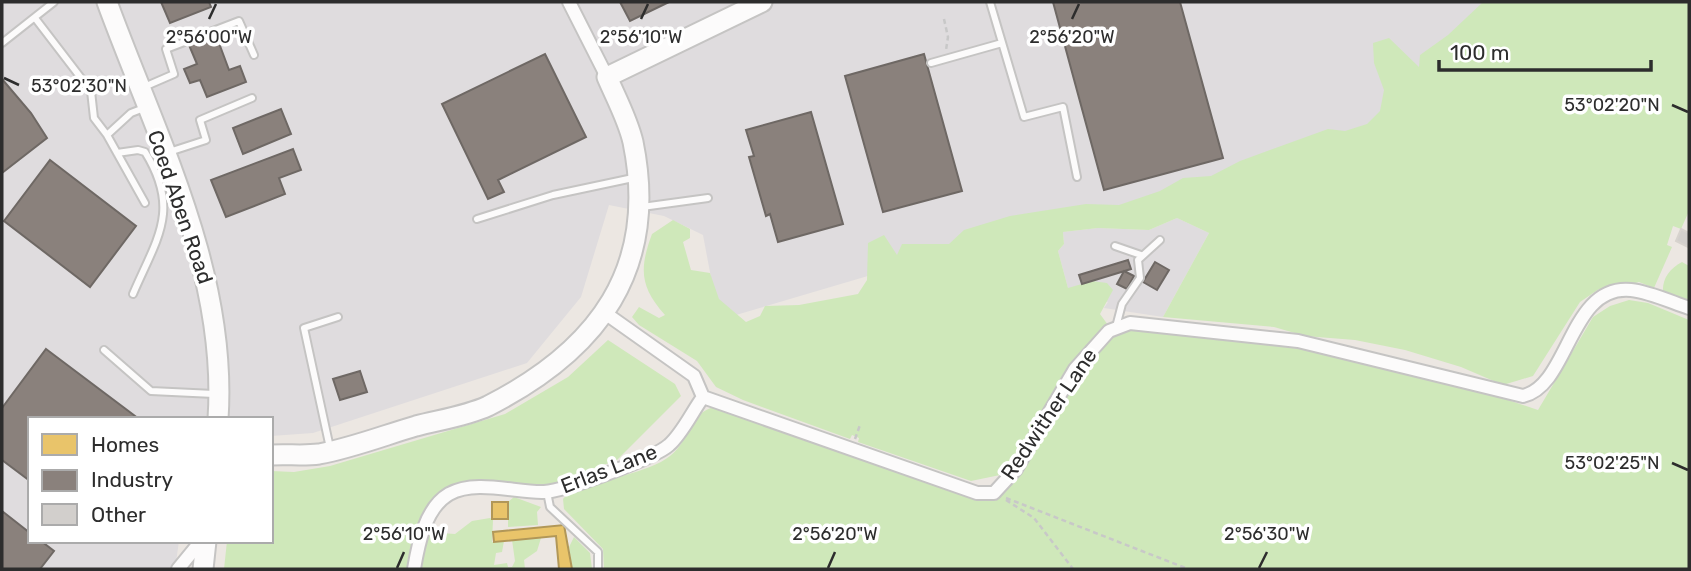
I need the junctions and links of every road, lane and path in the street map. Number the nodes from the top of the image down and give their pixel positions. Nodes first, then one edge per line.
1 (54, 2) edge
2 (107, 2) edge
3 (569, 2) edge
4 (762, 2) edge
5 (990, 2) edge
6 (35, 18) junction
7 (944, 19) dead end
8 (2, 43) edge
9 (1002, 43) junction
10 (254, 55) dead end
11 (944, 59) junction
12 (931, 63) dead end
13 (607, 77) junction
14 (142, 98) junction
15 (253, 99) dead end
16 (107, 135) junction
17 (117, 153) junction
18 (164, 153) junction
19 (639, 177) junction
20 (1077, 177) dead end
21 (708, 198) dead end
22 (145, 203) dead end
23 (640, 207) junction
24 (477, 219) dead end
25 (1160, 240) dead end
26 (1115, 246) dead end
27 (1141, 254) junction
28 (134, 294) dead end
29 (1689, 308) edge
30 (606, 313) junction
31 (338, 317) dead end
32 (1116, 328) junction
33 (104, 350) dead end
34 (220, 394) junction
35 (703, 397) junction
36 (218, 417) edge
37 (331, 450) junction
38 (273, 455) edge
39 (547, 492) junction
40 (994, 493) junction
41 (201, 543) edge
42 (203, 543) edge
43 (178, 569) edge
44 (203, 569) edge
45 (414, 569) edge
46 (598, 569) edge
47 (1073, 569) edge
48 (1188, 569) edge

1 - 6 lane
2 - 14 street, Coed Aben Road
3 - 13 street
4 - 13 street
5 - 9 lane
6 - 8 lane
6 - 16 lane
7 - 11 path
9 - 11 lane
9 - 20 lane
10 - 14 lane
11 - 12 lane
13 - 19 street
14 - 16 lane
14 - 18 street, Coed Aben Road
15 - 18 lane
16 - 17 lane
17 - 22 lane
17 - 28 lane
18 - 34 street, Coed Aben Road
19 - 23 street
19 - 24 lane
21 - 23 lane
23 - 30 street
25 - 27 lane
26 - 27 lane
27 - 32 lane
29 - 32 street, Redwither Lane
30 - 35 street
30 - 37 street
31 - 37 lane
32 - 40 street, Redwither Lane
33 - 34 lane
34 - 36 street, Coed Aben Road
35 - 39 street, Erlas Lane
35 - 40 street, Redwither Lane
37 - 38 street
39 - 45 street, Erlas Lane
39 - 46 lane
40 - 47 path
40 - 48 path
41 - 43 street
42 - 44 street

